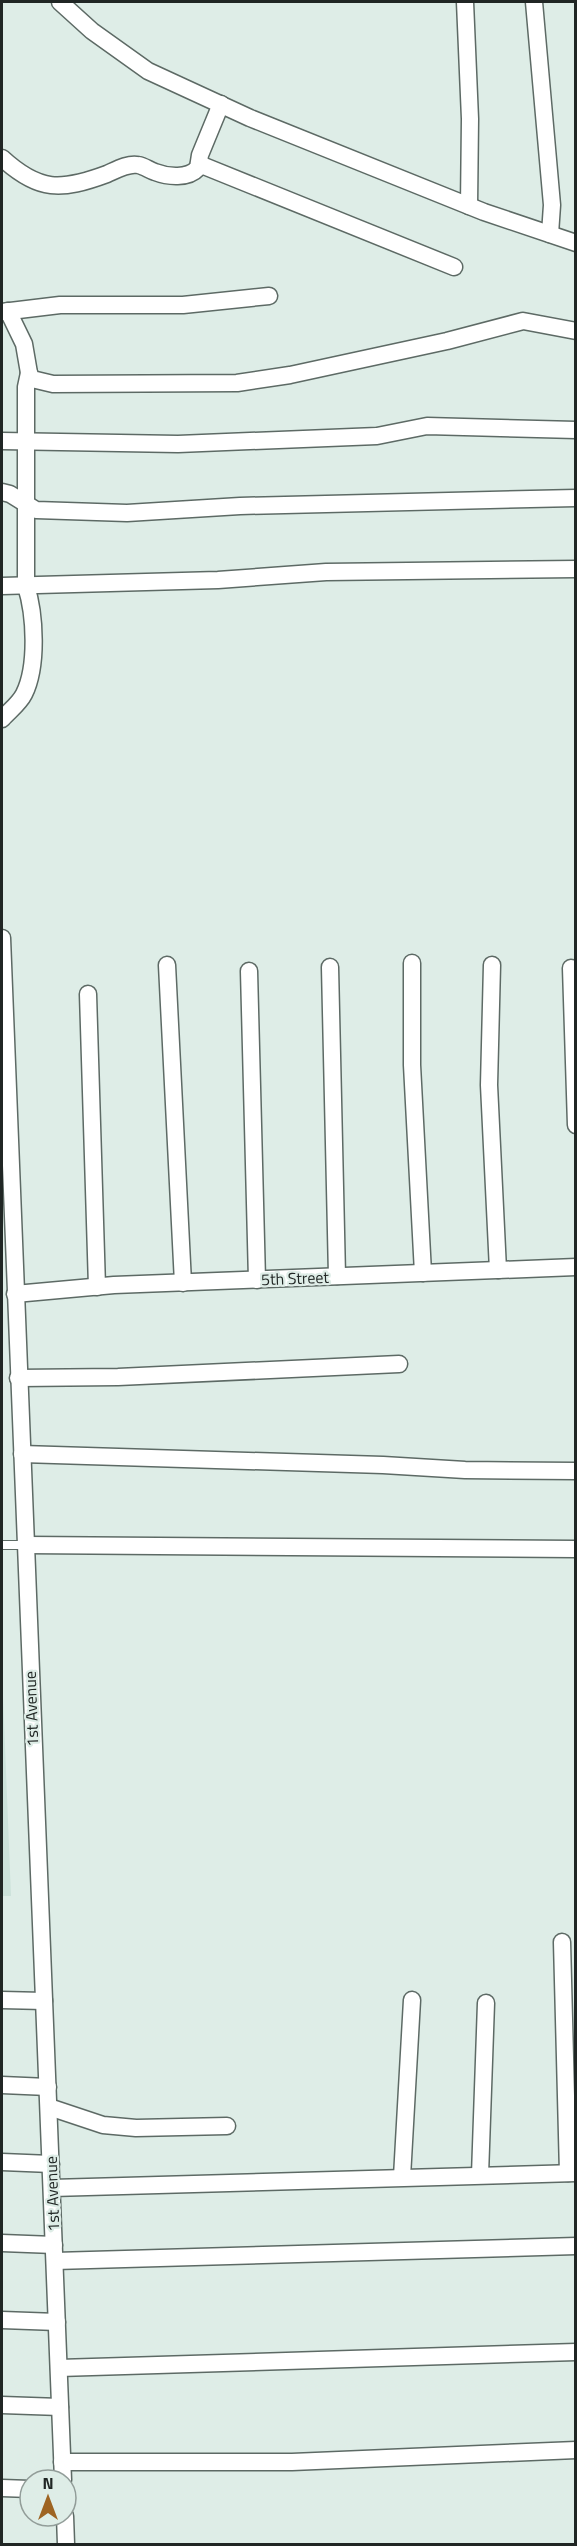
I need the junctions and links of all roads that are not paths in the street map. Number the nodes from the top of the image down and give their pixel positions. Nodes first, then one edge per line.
1 (60, 2) edge
2 (465, 2) edge
3 (534, 2) edge
4 (221, 104) junction
5 (2, 158) edge
6 (199, 164) junction
7 (469, 206) junction
8 (550, 234) junction
9 (576, 243) edge
10 (454, 267) dead end
11 (269, 296) dead end
12 (5, 311) edge
13 (576, 331) edge
14 (29, 373) junction
15 (576, 430) edge
16 (2, 441) edge
17 (27, 442) junction
18 (2, 492) edge
19 (576, 498) edge
20 (26, 504) junction
21 (576, 569) edge
22 (2, 586) edge
23 (26, 586) junction
24 (2, 718) edge
25 (2, 938) edge
26 (412, 963) dead end
27 (167, 965) dead end
28 (492, 965) dead end
29 (330, 967) dead end
30 (571, 968) dead end
31 (249, 971) dead end
32 (88, 994) dead end
33 (576, 1125) edge
34 (576, 1267) edge
35 (498, 1270) junction
36 (423, 1273) junction
37 (337, 1276) junction
38 (257, 1280) junction
39 (183, 1283) junction
40 (97, 1287) junction
41 (15, 1294) junction
42 (399, 1364) dead end
43 (18, 1378) junction
44 (22, 1454) junction
45 (576, 1471) edge
46 (2, 1545) edge
47 (26, 1545) junction
48 (576, 1549) edge
49 (562, 1942) dead end
50 (2, 2000) edge
51 (412, 2000) dead end
52 (45, 2001) junction
53 (486, 2003) dead end
54 (2, 2085) edge
55 (48, 2087) junction
56 (49, 2108) junction
57 (227, 2126) dead end
58 (2, 2162) edge
59 (51, 2164) junction
60 (572, 2173) edge
61 (480, 2175) junction
62 (402, 2177) junction
63 (52, 2188) junction
64 (2, 2243) edge
65 (576, 2246) edge
66 (54, 2253) junction
67 (2, 2320) edge
68 (57, 2322) junction
69 (576, 2352) edge
70 (59, 2368) junction
71 (2, 2405) edge
72 (60, 2407) junction
73 (576, 2450) edge
74 (62, 2462) junction
75 (62, 2468) edge
76 (2, 2488) edge
77 (18, 2489) edge
78 (65, 2528) edge
79 (66, 2544) edge

1 - 4 street
2 - 7 street
3 - 8 street
4 - 6 street
4 - 7 street
5 - 6 street
6 - 10 street
7 - 8 street
8 - 9 street
11 - 12 street
12 - 14 street
13 - 14 street
14 - 17 street
15 - 17 street
16 - 17 street
17 - 20 street
18 - 20 street
19 - 20 street
20 - 23 street
21 - 23 street
22 - 23 street
23 - 24 street
25 - 41 street, 1st Avenue
26 - 36 street
27 - 39 street
28 - 35 street
29 - 37 street
30 - 33 street
31 - 38 street
32 - 40 street
34 - 35 street, 5th Street
35 - 36 street, 5th Street
36 - 37 street, 5th Street
37 - 38 street, 5th Street
38 - 39 street, 5th Street
39 - 40 street, 5th Street
40 - 41 street, 5th Street
41 - 43 street, 1st Avenue
42 - 43 street
43 - 44 street, 1st Avenue
44 - 45 street
44 - 47 street, 1st Avenue
46 - 47 lane
47 - 48 street
47 - 52 street, 1st Avenue
49 - 60 street
50 - 52 street
51 - 62 street
52 - 55 street, 1st Avenue
53 - 61 street
54 - 55 street
55 - 56 street, 1st Avenue
56 - 57 street
56 - 59 street, 1st Avenue
58 - 59 street
59 - 63 street, 1st Avenue
60 - 61 street
61 - 62 street
62 - 63 street
63 - 66 street, 1st Avenue
64 - 66 street
65 - 66 street
66 - 68 street, 1st Avenue
67 - 68 street
68 - 70 street, 1st Avenue
69 - 70 street
70 - 72 street, 1st Avenue
71 - 72 street
72 - 74 street, 1st Avenue
73 - 74 street
74 - 75 street, 1st Avenue
76 - 77 street
78 - 79 street

